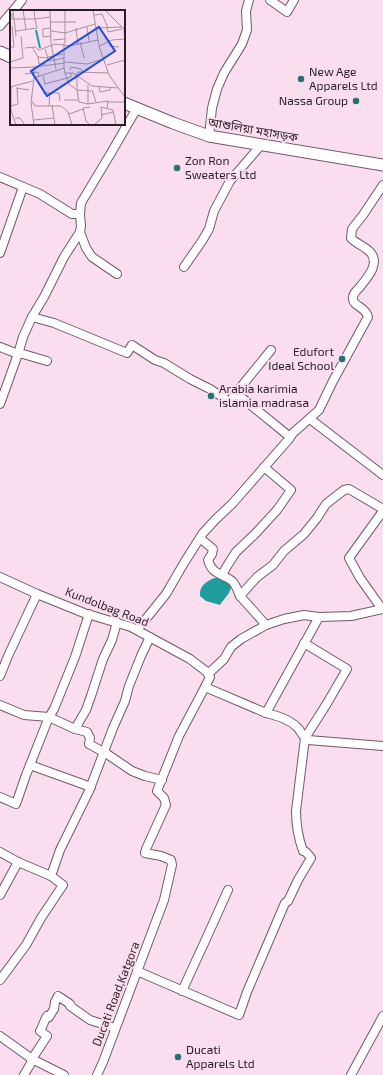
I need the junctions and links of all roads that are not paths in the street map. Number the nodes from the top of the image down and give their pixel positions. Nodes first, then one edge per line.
1 (22, 0) edge
2 (249, 0) edge
3 (270, 0) edge
4 (294, 0) edge
5 (14, 10) edge
6 (10, 14) edge
7 (0, 26) edge
8 (0, 52) edge
9 (10, 57) edge
10 (125, 103) edge
11 (137, 108) junction
12 (209, 136) junction
13 (261, 145) junction
14 (383, 165) edge
15 (0, 177) edge
16 (383, 184) edge
17 (23, 187) junction
18 (80, 214) junction
19 (80, 232) junction
20 (0, 253) edge
21 (184, 267) dead end
22 (117, 274) dead end
23 (32, 317) junction
24 (0, 347) edge
25 (271, 350) dead end
26 (18, 354) junction
27 (47, 360) dead end
28 (236, 393) junction
29 (0, 404) edge
30 (310, 419) junction
31 (290, 437) junction
32 (264, 467) junction
33 (383, 475) edge
34 (383, 510) edge
35 (200, 538) junction
36 (222, 575) junction
37 (0, 576) edge
38 (37, 594) junction
39 (240, 596) junction
40 (382, 609) edge
41 (89, 614) junction
42 (318, 617) junction
43 (117, 622) junction
44 (266, 625) junction
45 (138, 630) junction
46 (150, 637) junction
47 (304, 643) junction
48 (208, 674) junction
49 (0, 676) edge
50 (205, 688) junction
51 (0, 704) edge
52 (266, 713) junction
53 (49, 718) junction
54 (75, 730) junction
55 (305, 738) junction
56 (383, 746) edge
57 (104, 752) junction
58 (30, 765) junction
59 (162, 780) junction
60 (90, 787) junction
61 (0, 797) edge
62 (0, 852) edge
63 (18, 862) junction
64 (50, 876) junction
65 (228, 890) dead end
66 (0, 895) edge
67 (137, 971) junction
68 (0, 980) edge
69 (182, 990) junction
70 (382, 1021) edge
71 (115, 1028) junction
72 (0, 1036) edge
73 (32, 1059) junction
74 (24, 1075) edge
75 (64, 1075) edge
76 (97, 1075) edge
77 (352, 1075) edge

1 - 5 street
2 - 12 street
3 - 4 street
6 - 7 street
8 - 9 highway
10 - 11 highway, আশুলিয়া মহাসড়ক
11 - 12 highway, আশুলিয়া মহাসড়ক
11 - 18 street
12 - 13 highway, আশুলিয়া মহাসড়ক
13 - 14 highway, আশুলিয়া মহাসড়ক
13 - 21 street
15 - 17 street
16 - 30 street
17 - 18 street
17 - 20 street
18 - 19 street
19 - 22 street
19 - 23 street
23 - 26 street
23 - 28 street
24 - 26 street
25 - 28 street
26 - 27 street
26 - 29 street
28 - 31 street
30 - 31 street
30 - 33 street
31 - 32 street
32 - 35 street
32 - 36 street
34 - 39 street
34 - 40 street
35 - 36 street
35 - 45 street
36 - 39 street
37 - 38 street, Kundolbag Road
38 - 41 street, Kundolbag Road
38 - 49 street
39 - 44 street
40 - 42 street
41 - 43 street, Kundolbag Road
41 - 53 street
42 - 44 street
42 - 47 street
43 - 45 street, Kundolbag Road
43 - 54 street
44 - 48 street
45 - 46 street, Kundolbag Road
46 - 48 street, Kundolbag Road
46 - 57 street
47 - 52 street
47 - 55 street
48 - 50 street
50 - 52 street
50 - 59 street
51 - 53 street
52 - 55 street
53 - 54 street
53 - 58 street
54 - 57 street
55 - 56 street
55 - 69 street
57 - 59 street
57 - 60 street
58 - 60 street
58 - 61 street
59 - 67 street, Ducati Road,Katgora
60 - 64 street
62 - 63 street
63 - 64 street
63 - 66 street
64 - 68 street
65 - 69 street
67 - 69 street
67 - 71 street, Ducati Road,Katgora
70 - 77 street
71 - 73 street
71 - 76 street, Ducati Road,Katgora
72 - 73 street
73 - 74 street
73 - 75 street

